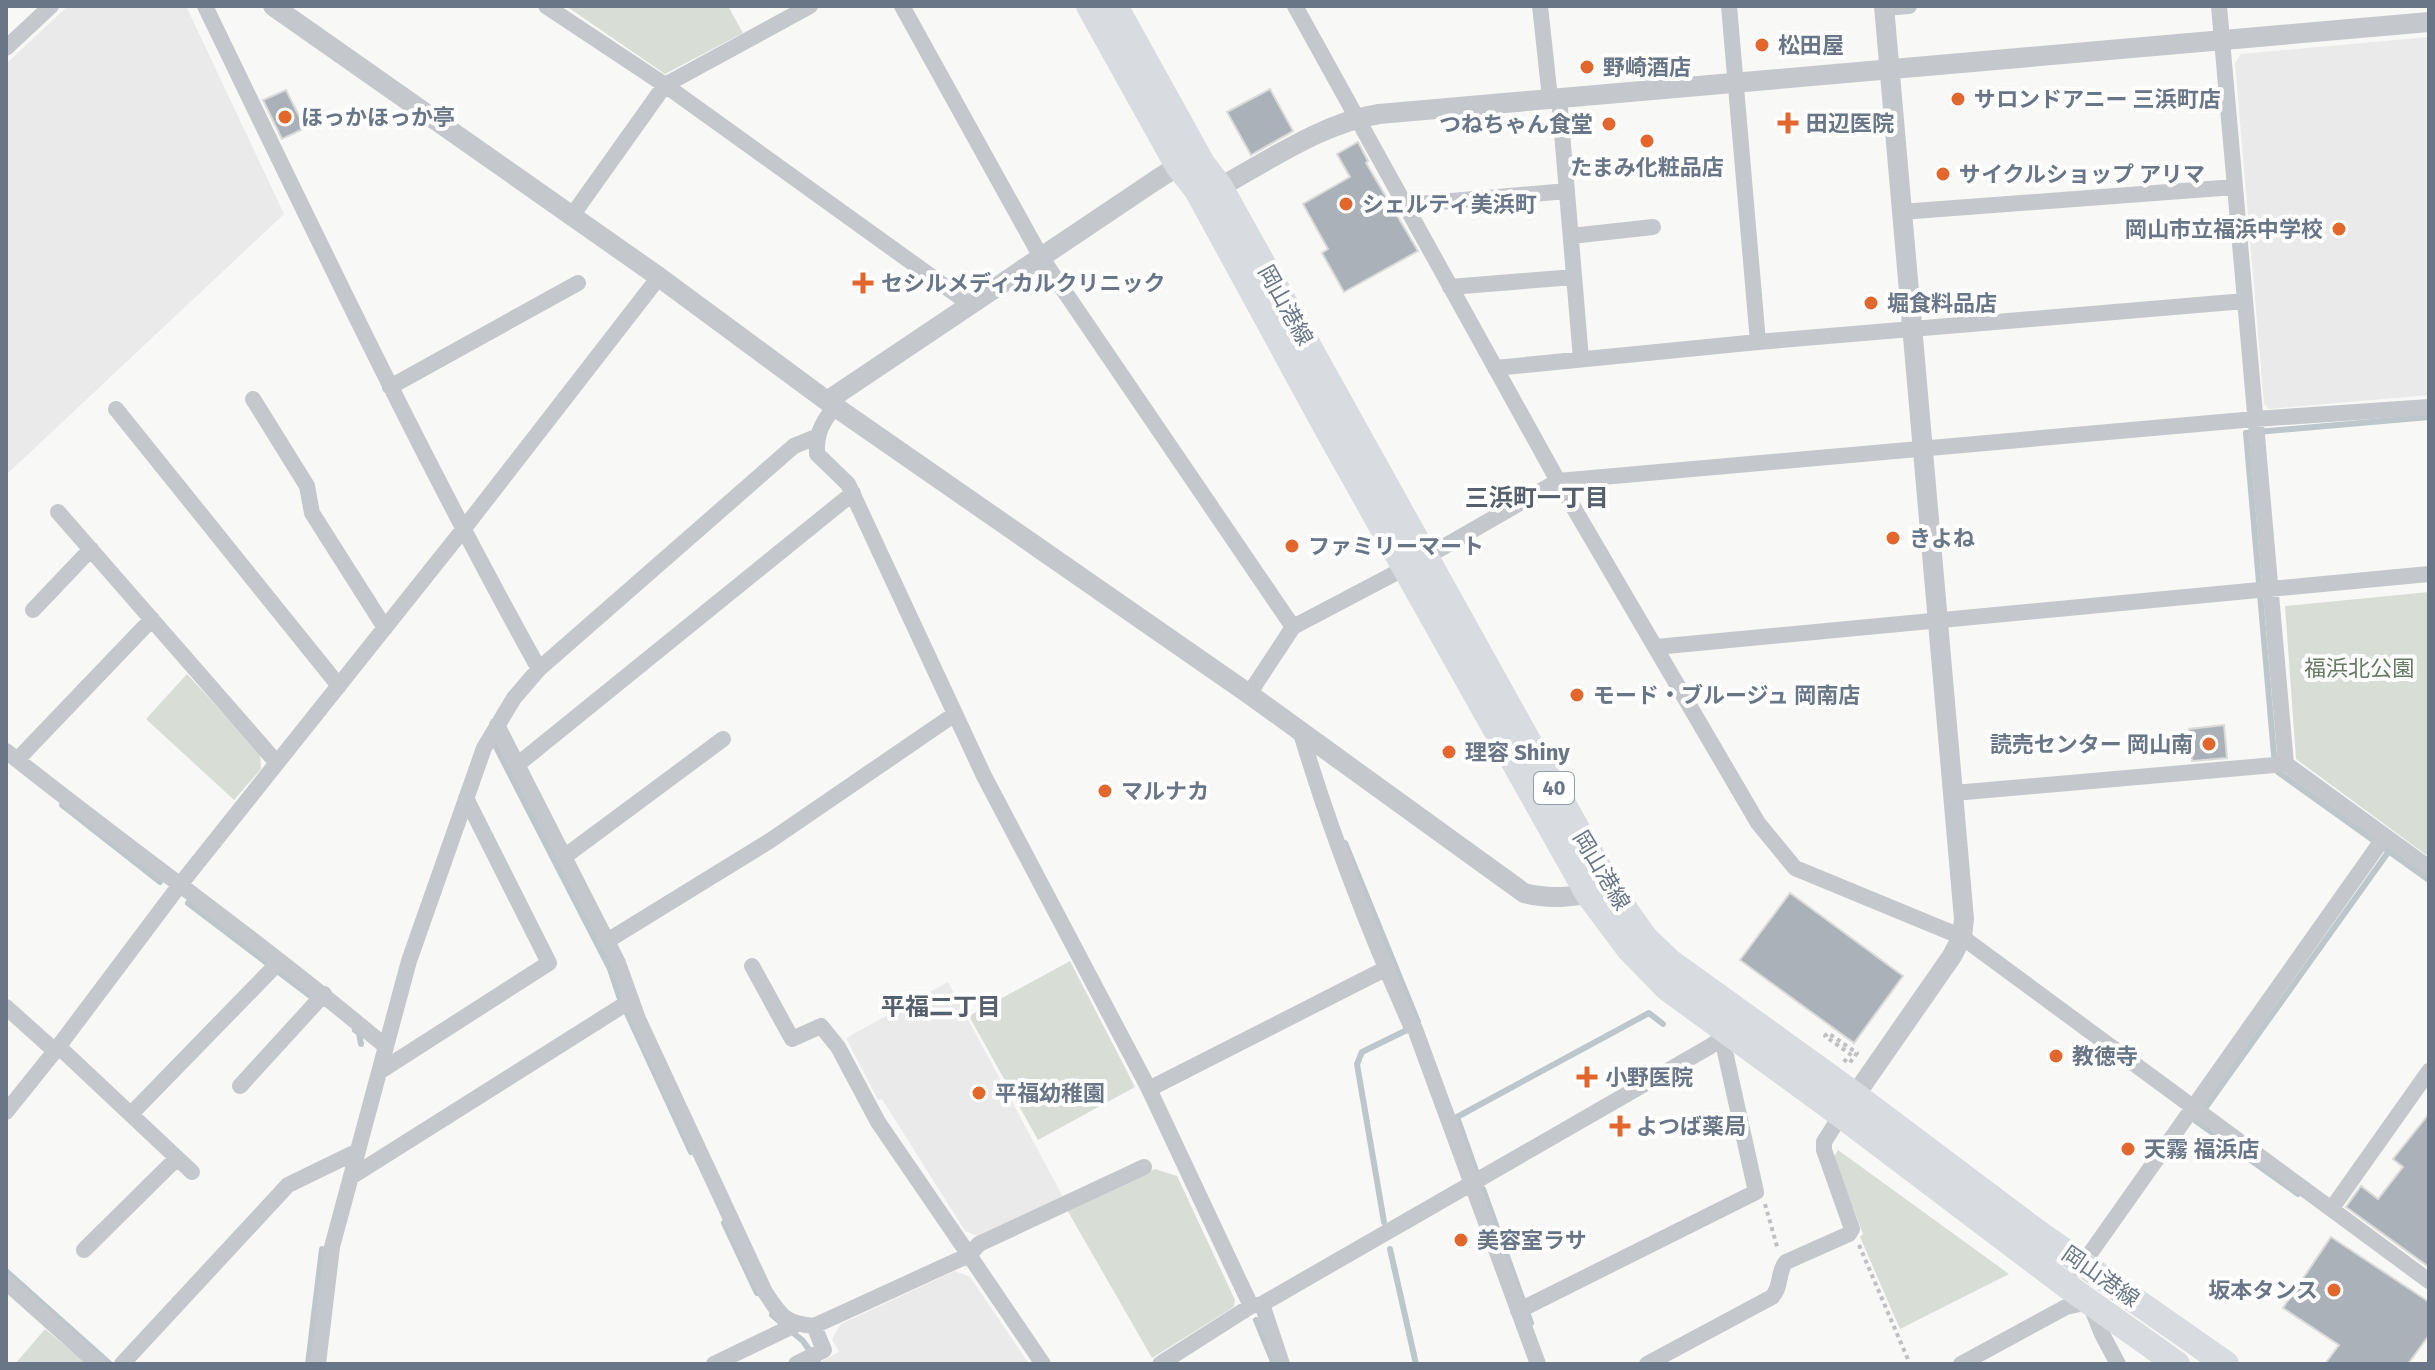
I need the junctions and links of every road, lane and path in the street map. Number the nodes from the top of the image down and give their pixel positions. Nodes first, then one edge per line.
1 (51, 6) edge
2 (205, 6) edge
3 (273, 6) edge
4 (546, 6) edge
5 (810, 6) edge
6 (902, 6) edge
7 (1089, 6) edge
8 (1115, 6) edge
9 (1295, 6) edge
10 (1540, 6) edge
11 (1729, 6) edge
12 (1909, 6) edge
13 (2219, 6) edge
14 (1884, 7) edge
15 (2429, 22) edge
16 (2223, 40) junction
17 (6, 48) edge
18 (1889, 69) junction
19 (1736, 82) junction
20 (665, 85) junction
21 (1555, 98) junction
22 (1356, 118) junction
23 (1190, 165) junction
24 (2235, 187) junction
25 (1208, 189) junction
26 (1567, 191) junction
27 (1405, 205) junction
28 (1901, 212) junction
29 (571, 217) junction
30 (1653, 227) dead end
31 (1571, 236) junction
32 (1041, 257) junction
33 (659, 277) junction
34 (1574, 277) junction
35 (578, 283) dead end
36 (1450, 287) junction
37 (2245, 301) junction
38 (971, 305) junction
39 (1912, 330) junction
40 (1758, 342) junction
41 (1581, 359) junction
42 (1495, 368) junction
43 (390, 387) junction
44 (253, 399) dead end
45 (831, 403) junction
46 (2429, 407) edge
47 (116, 409) dead end
48 (2256, 427) junction
49 (816, 437) junction
50 (1923, 449) junction
51 (1558, 481) junction
52 (853, 493) junction
53 (58, 512) dead end
54 (462, 531) junction
55 (91, 549) junction
56 (1416, 562) junction
57 (2429, 574) edge
58 (2263, 590) junction
59 (33, 610) dead end
60 (152, 619) junction
61 (1938, 620) junction
62 (1293, 627) junction
63 (385, 628) junction
64 (1656, 647) junction
65 (539, 669) junction
66 (339, 686) junction
67 (1249, 694) junction
68 (955, 714) junction
69 (497, 725) junction
70 (1300, 730) junction
71 (723, 739) dead end
72 (12, 755) edge
73 (277, 763) junction
74 (2279, 764) junction
75 (517, 765) junction
76 (1954, 793) junction
77 (466, 798) junction
78 (2381, 842) junction
79 (564, 857) junction
80 (2429, 868) edge
81 (179, 886) junction
82 (1600, 892) junction
83 (1962, 937) junction
84 (607, 941) junction
85 (275, 966) junction
86 (752, 966) dead end
87 (1385, 969) junction
88 (320, 999) junction
89 (625, 1004) junction
90 (6, 1007) edge
91 (1734, 1030) junction
92 (385, 1046) junction
93 (57, 1049) junction
94 (1847, 1052) dead end
95 (1847, 1067) dead end
96 (2429, 1071) edge
97 (379, 1072) junction
98 (240, 1086) dead end
99 (1149, 1089) junction
100 (1848, 1105) junction
101 (2199, 1110) junction
102 (6, 1112) edge
103 (131, 1114) junction
104 (358, 1151) junction
105 (177, 1158) junction
106 (1144, 1167) dead end
107 (192, 1172) dead end
108 (351, 1177) junction
109 (1472, 1183) junction
110 (1756, 1192) junction
111 (2332, 1208) junction
112 (1852, 1229) junction
113 (84, 1250) dead end
114 (969, 1255) junction
115 (2083, 1263) junction
116 (1782, 1266) junction
117 (2429, 1281) edge
118 (6, 1282) edge
119 (2067, 1286) junction
120 (2089, 1302) junction
121 (1256, 1305) junction
122 (1523, 1308) junction
123 (814, 1326) junction
124 (791, 1327) junction
125 (809, 1358) edge
126 (98, 1364) edge
127 (122, 1364) edge
128 (318, 1364) edge
129 (714, 1364) edge
130 (1043, 1364) edge
131 (1160, 1364) edge
132 (1282, 1364) edge
133 (1538, 1364) edge
134 (1647, 1364) edge
135 (1910, 1364) edge
136 (1961, 1364) edge
137 (2118, 1364) edge
138 (2177, 1364) edge
139 (2226, 1364) edge

1 - 17 street
2 - 43 street
3 - 29 street
4 - 20 street
5 - 20 street
6 - 32 street
7 - 23 main road, 岡山港線 / 40
8 - 23 main road, 岡山港線 / 40
9 - 22 street
10 - 21 street
11 - 19 street
12 - 14 street
13 - 16 street
14 - 18 street
15 - 16 street
16 - 18 street
16 - 24 street
18 - 19 street
18 - 28 street
19 - 21 street
19 - 40 street
20 - 29 street
20 - 38 street
21 - 22 street
21 - 26 street
22 - 25 street
22 - 27 street
23 - 25 main road, 岡山港線 / 40
23 - 32 street
24 - 28 street
24 - 37 street
25 - 56 main road, 岡山港線 / 40
26 - 27 street
26 - 31 street
27 - 36 street
28 - 39 street
29 - 33 street
30 - 31 street
31 - 34 street
32 - 38 street
32 - 62 street
33 - 45 street
33 - 54 street
34 - 36 street
34 - 41 street
35 - 43 street
36 - 42 street
37 - 39 street
37 - 48 street
38 - 45 street
39 - 40 street
39 - 50 street
40 - 41 street
41 - 42 street
42 - 51 street
43 - 54 street
44 - 63 street
45 - 49 street
45 - 67 street
46 - 48 street
47 - 66 street
48 - 50 street
48 - 58 street
49 - 52 street
49 - 65 street
50 - 51 street
50 - 61 street
51 - 56 street
51 - 64 street
52 - 68 street
52 - 75 street
53 - 55 street
54 - 63 street
54 - 65 street
55 - 59 street
55 - 60 street
56 - 62 street
56 - 82 main road, 岡山港線 / 40
57 - 58 street
58 - 61 street
58 - 74 street
60 - 72 street
60 - 73 street
61 - 64 street
61 - 76 street
62 - 67 street
63 - 66 street
64 - 83 street
65 - 69 street
66 - 73 street
67 - 70 street
68 - 84 street
68 - 99 street
69 - 75 street
69 - 77 street
70 - 82 street
70 - 87 street
71 - 79 street
72 - 81 street
73 - 81 street
74 - 76 street
74 - 78 street
75 - 79 street
76 - 83 street
77 - 92 street
77 - 97 street
78 - 80 street
78 - 101 street
79 - 84 street
81 - 85 street
81 - 93 street
82 - 91 main road, 岡山港線 / 40
83 - 100 street
83 - 101 street
84 - 89 street
85 - 88 street
85 - 103 street
86 - 114 street
87 - 99 street
87 - 109 street
88 - 92 street
88 - 98 street
89 - 108 street
89 - 124 street
90 - 93 street
91 - 100 main road, 岡山港線 / 40
91 - 109 street
91 - 110 street
92 - 97 street
93 - 102 street
93 - 103 street
94 - 95 path
96 - 111 street
97 - 104 street
99 - 121 street
100 - 112 street
100 - 115 main road, 岡山港線 / 40
100 - 119 main road, 岡山港線 / 40
101 - 111 street
101 - 115 street
103 - 105 street
104 - 108 street
104 - 127 street
105 - 107 street
105 - 113 street
106 - 114 street
108 - 128 street
109 - 121 street
109 - 122 street
110 - 116 path
110 - 122 street
111 - 117 street
112 - 116 street
112 - 135 path
114 - 123 street
114 - 130 street
115 - 119 street
115 - 139 main road, 岡山港線 / 40
116 - 134 street
118 - 126 street
119 - 120 main road, 岡山港線 / 40
120 - 136 street
120 - 137 street
120 - 138 main road, 岡山港線 / 40
121 - 131 street
121 - 132 street
122 - 133 street
123 - 124 street
123 - 125 street
124 - 129 street

